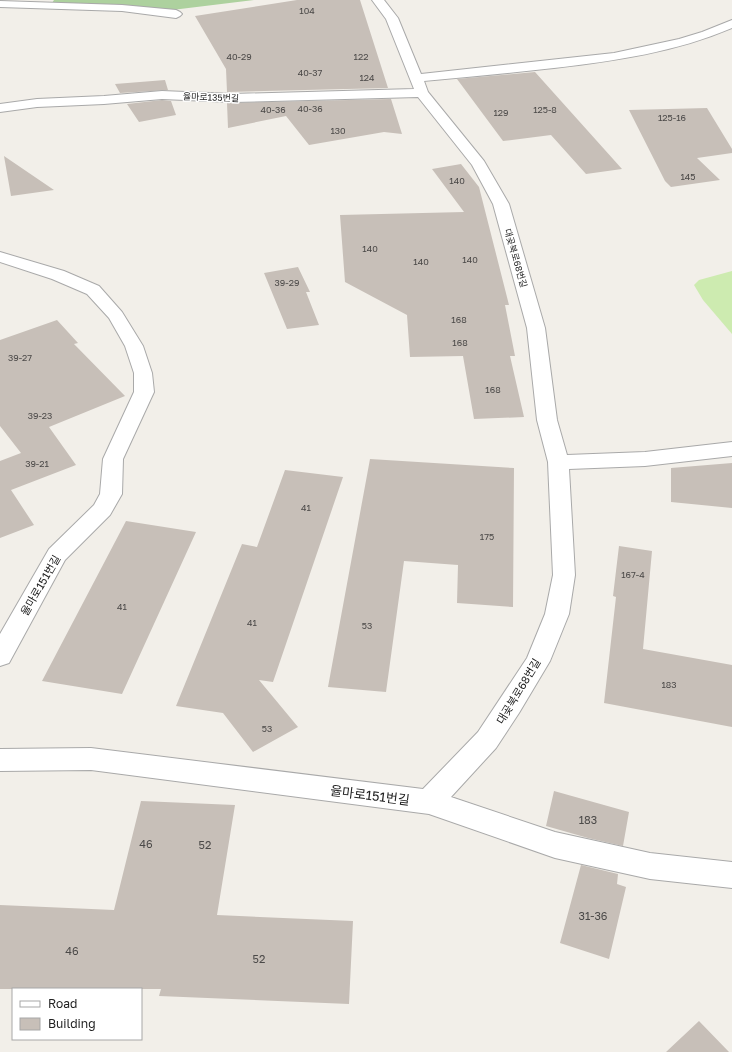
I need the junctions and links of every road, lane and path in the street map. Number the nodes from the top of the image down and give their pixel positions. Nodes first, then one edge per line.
1 (378, 0) edge
2 (0, 4) edge
3 (176, 14) dead end
4 (732, 24) edge
5 (419, 85) junction
6 (0, 108) edge
7 (0, 257) edge
8 (732, 449) edge
9 (558, 462) junction
10 (0, 656) edge
11 (0, 760) edge
12 (429, 802) junction
13 (732, 874) edge

1 - 5 lane, 대곶북로68번길
2 - 3 lane
4 - 5 lane
5 - 6 lane, 율마로135번길
5 - 9 lane, 대곶북로68번길
7 - 10 lane, 율마로151번길
8 - 9 lane
9 - 12 lane, 대곶북로68번길
11 - 12 lane, 율마로151번길
12 - 13 lane, 율마로151번길

